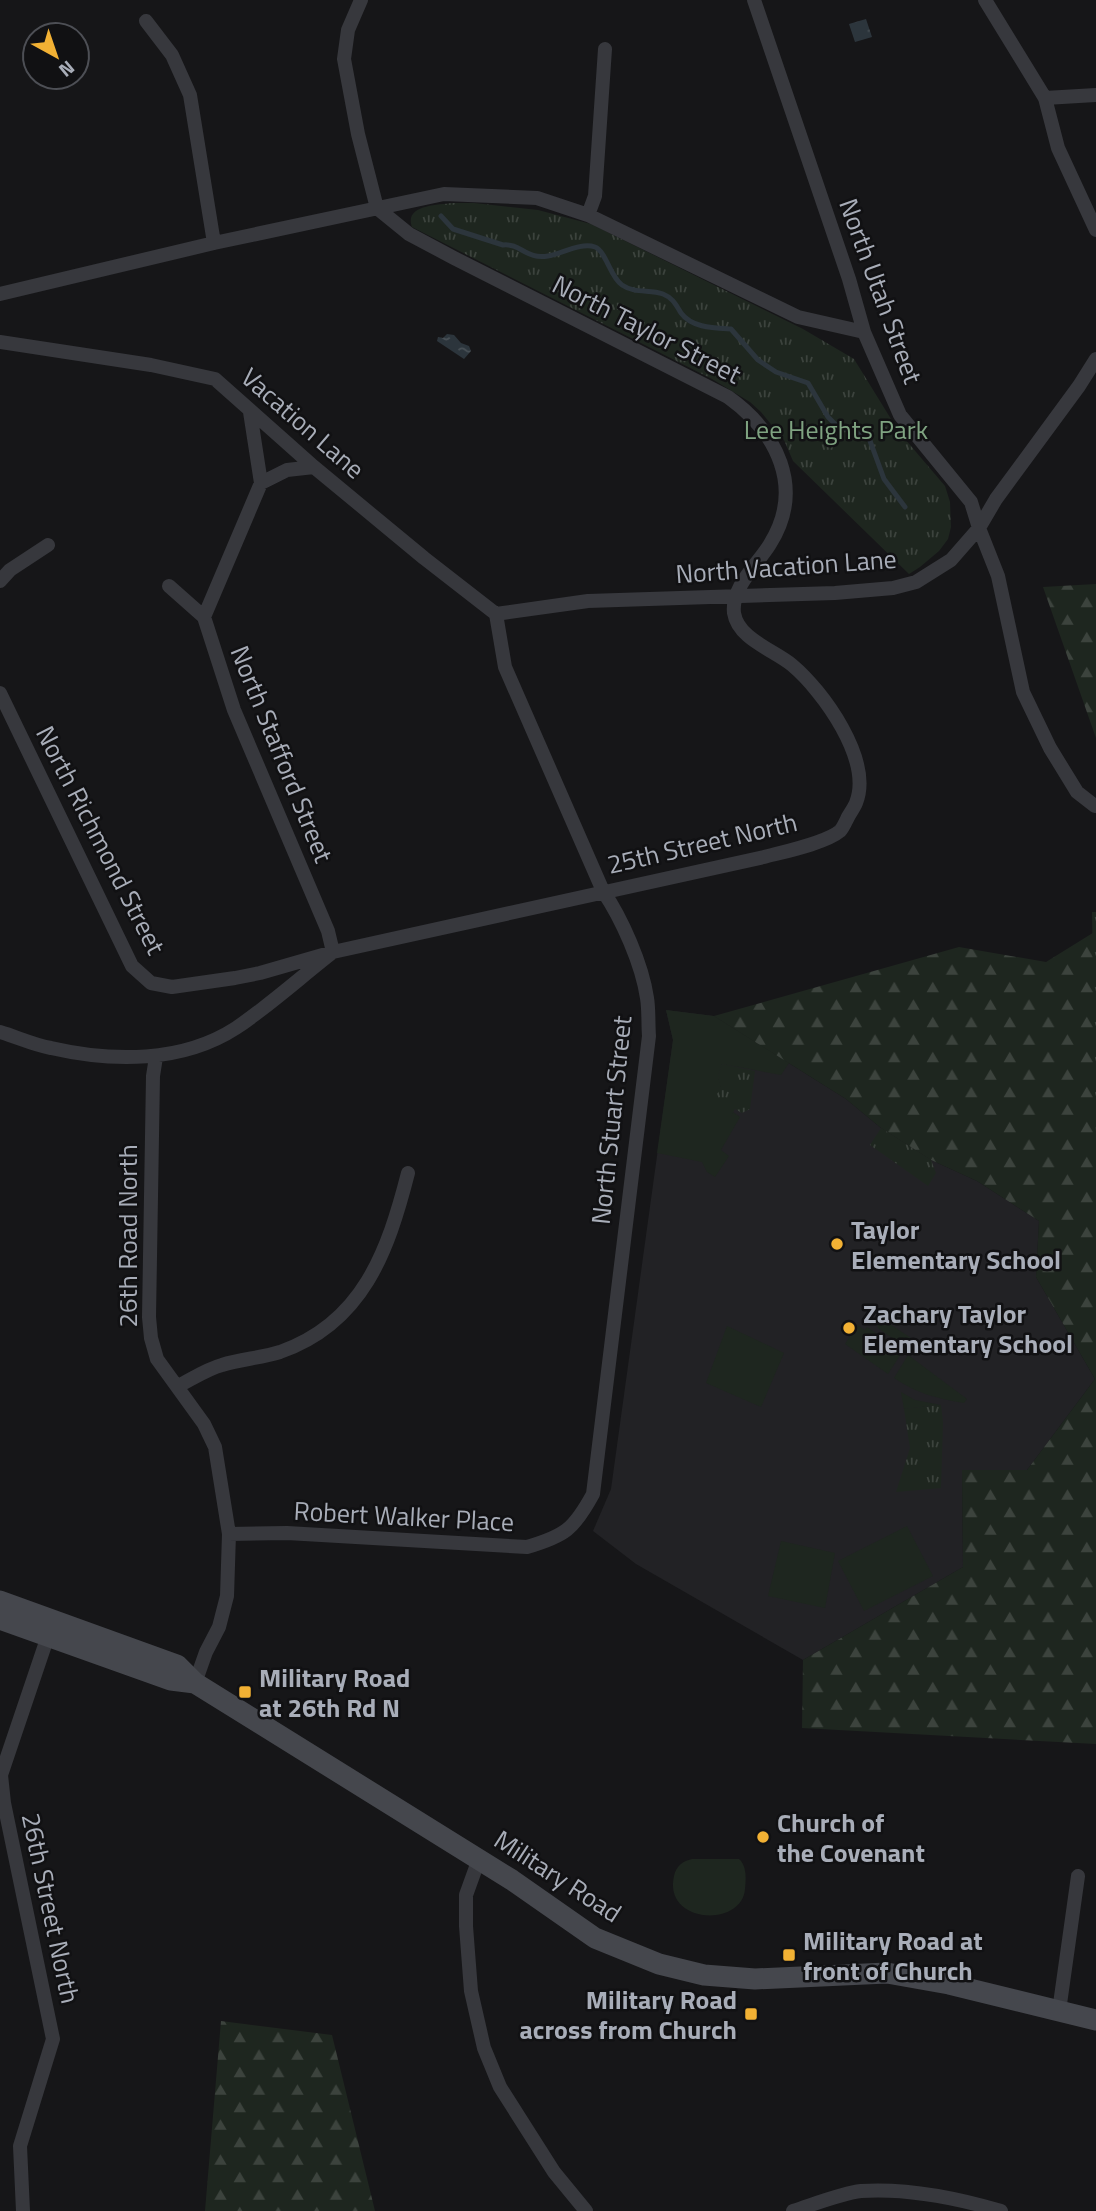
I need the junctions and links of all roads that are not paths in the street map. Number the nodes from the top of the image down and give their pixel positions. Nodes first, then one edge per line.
1 (361, 0) edge
2 (754, 0) edge
3 (985, 0) edge
4 (146, 21) dead end
5 (605, 49) dead end
6 (1096, 95) edge
7 (1045, 98) junction
8 (376, 208) junction
9 (588, 215) junction
10 (1096, 230) edge
11 (214, 243) junction
12 (0, 294) edge
13 (864, 332) junction
14 (0, 342) edge
15 (1096, 359) edge
16 (250, 412) junction
17 (314, 467) junction
18 (261, 483) junction
19 (979, 528) junction
20 (48, 545) dead end
21 (0, 581) edge
22 (169, 586) dead end
23 (734, 597) junction
24 (496, 614) junction
25 (204, 617) junction
26 (0, 693) edge
27 (1095, 806) edge
28 (603, 891) junction
29 (333, 952) junction
30 (260, 973) joint
31 (0, 1032) edge
32 (156, 1057) junction
33 (408, 1173) dead end
34 (178, 1386) junction
35 (571, 1528) joint
36 (229, 1534) junction
37 (0, 1601) edge
38 (0, 1619) edge
39 (51, 1627) junction
40 (195, 1683) junction
41 (479, 1859) junction
42 (1078, 1875) dead end
43 (1059, 2011) junction
44 (1096, 2020) edge
45 (23, 2211) edge
46 (586, 2211) edge
47 (793, 2211) edge
48 (1001, 2211) edge

1 - 8 street
2 - 13 street, North Utah Street
3 - 7 street
4 - 11 street
5 - 9 street
6 - 7 street
7 - 10 street
8 - 9 street
8 - 11 street
8 - 23 street, North Taylor Street
9 - 13 street
11 - 12 street
13 - 19 street, North Utah Street
14 - 16 street, Vacation Lane
15 - 19 street, North Vacation Lane
16 - 17 street, Vacation Lane
16 - 18 street
17 - 18 street
17 - 24 street, Vacation Lane
18 - 25 street
19 - 23 street, North Vacation Lane
19 - 27 street, North Utah Street
20 - 21 street
22 - 25 street
23 - 24 street, North Vacation Lane
23 - 28 street, 25th Street North
24 - 28 street, North Stuart Street
25 - 29 street, North Stafford Street
26 - 30 street, North Richmond Street
28 - 29 street, 25th Street North
28 - 35 street, North Stuart Street
29 - 30 street, 25th Street North
29 - 32 street, 25th Street North
31 - 32 street, 25th Street North
32 - 34 street, 26th Road North
33 - 34 street
34 - 36 street, 26th Road North
35 - 36 street, Robert Walker Place
36 - 40 street, 26th Road North
37 - 39 main road, Military Road
38 - 39 main road, Military Road
39 - 40 main road, Military Road
39 - 45 street, 26th Street North
40 - 41 main road, Military Road
41 - 43 main road, Military Road
41 - 46 street
42 - 43 street
43 - 44 main road, Military Road
47 - 48 street

